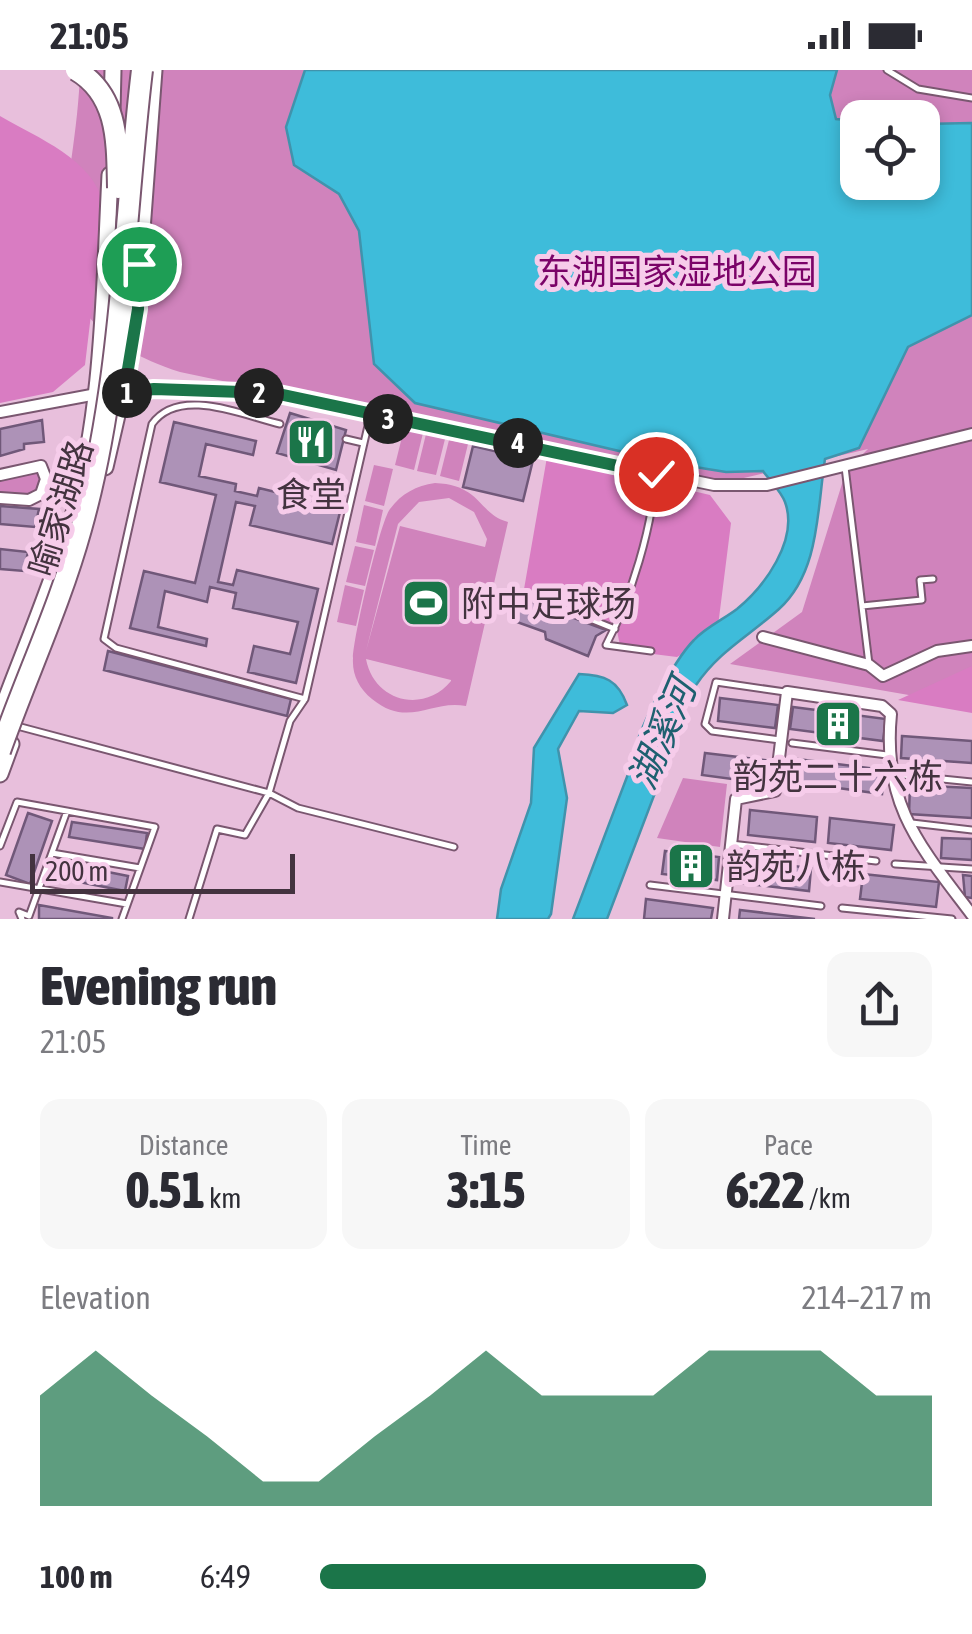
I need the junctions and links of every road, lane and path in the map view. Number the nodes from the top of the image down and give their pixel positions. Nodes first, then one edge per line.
1 (76, 70) edge
2 (101, 70) edge
3 (113, 70) edge
4 (131, 70) edge
5 (142, 70) edge
6 (154, 70) edge
7 (887, 70) edge
8 (972, 98) edge
9 (112, 102) junction
10 (118, 203) junction
11 (139, 264) junction
12 (96, 392) junction
13 (124, 393) junction
14 (0, 412) edge
15 (370, 417) junction
16 (280, 424) dead end
17 (972, 434) edge
18 (346, 439) dead end
19 (363, 443) junction
20 (845, 464) junction
21 (656, 474) junction
22 (0, 476) edge
23 (93, 480) junction
24 (0, 498) edge
25 (933, 579) dead end
26 (528, 594) dead end
27 (862, 606) junction
28 (615, 628) junction
29 (763, 637) dead end
30 (972, 646) edge
31 (651, 651) dead end
32 (869, 665) junction
33 (786, 692) junction
34 (306, 698) junction
35 (0, 715) edge
36 (9, 731) edge
37 (786, 742) junction
38 (0, 751) edge
39 (887, 755) junction
40 (0, 774) edge
41 (890, 774) junction
42 (972, 782) edge
43 (269, 793) junction
44 (67, 811) junction
45 (904, 822) junction
46 (972, 830) edge
47 (2, 836) edge
48 (732, 844) junction
49 (0, 846) edge
50 (454, 846) dead end
51 (52, 853) junction
52 (876, 861) dead end
53 (895, 864) dead end
54 (936, 867) junction
55 (140, 868) junction
56 (972, 869) edge
57 (0, 882) edge
58 (650, 886) dead end
59 (39, 888) junction
60 (726, 895) junction
61 (127, 904) junction
62 (822, 906) dead end
63 (842, 908) dead end
64 (972, 915) edge
65 (22, 919) edge
66 (122, 919) edge
67 (189, 919) edge
68 (723, 919) edge
69 (952, 919) edge

1 - 10 highway, bridge
2 - 9 main road
3 - 9 main road, 喻家湖路
4 - 10 highway, bridge
5 - 23 highway, bridge
6 - 11 main road, 喻家湖路
7 - 8 lane
9 - 12 main road, 喻家湖路
10 - 36 highway, bridge
11 - 13 main road, 喻家湖路
11 - 23 highway, bridge
12 - 13 street
12 - 14 street
12 - 35 main road, 喻家湖路
13 - 15 street
13 - 36 main road, 喻家湖路
15 - 19 lane
15 - 21 street
16 - 34 lane
17 - 20 street
18 - 19 lane
19 - 34 lane
20 - 21 street
20 - 27 lane
21 - 28 lane
22 - 24 street
23 - 38 highway, bridge
25 - 27 lane
26 - 28 lane
27 - 32 lane
28 - 31 lane
29 - 32 street
30 - 32 street
33 - 37 street
33 - 37 lane
33 - 39 street
34 - 43 lane
36 - 40 main road, 喻家湖路
36 - 43 lane
37 - 39 lane
37 - 48 street
39 - 41 street
41 - 42 lane
41 - 45 street
43 - 50 lane
43 - 67 lane
44 - 47 lane
44 - 51 lane
44 - 55 lane
45 - 46 lane
45 - 54 street
47 - 49 lane
48 - 52 lane
48 - 60 street
51 - 55 lane
51 - 59 lane
53 - 54 lane
54 - 56 lane
54 - 64 street
55 - 61 lane
57 - 59 lane
58 - 60 lane
59 - 61 lane
59 - 65 lane
60 - 62 lane
60 - 68 street
61 - 66 lane
63 - 69 lane

